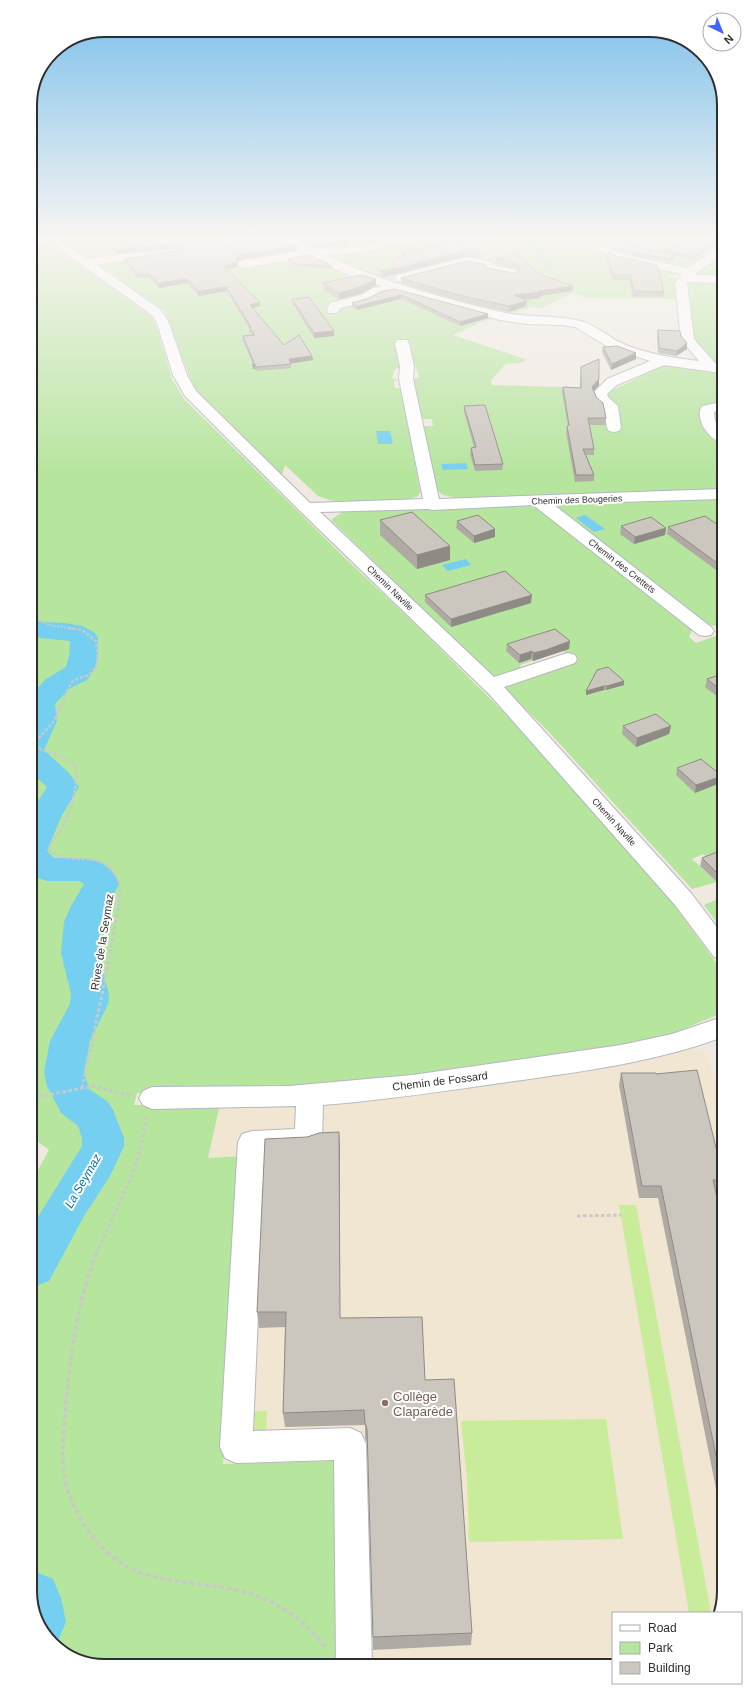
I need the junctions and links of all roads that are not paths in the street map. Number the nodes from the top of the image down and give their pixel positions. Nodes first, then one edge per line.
1 (159, 316) edge
2 (504, 316) edge
3 (521, 316) edge
4 (685, 316) edge
5 (515, 319) junction
6 (402, 344) dead end
7 (662, 361) junction
8 (716, 369) edge
9 (717, 407) edge
10 (614, 428) dead end
11 (717, 433) edge
12 (717, 494) edge
13 (538, 501) junction
14 (432, 505) junction
15 (306, 508) junction
16 (705, 631) dead end
17 (568, 659) dead end
18 (490, 685) junction
19 (717, 944) edge
20 (717, 1029) edge
21 (310, 1095) junction
22 (152, 1098) road end
23 (341, 1657) edge

1 - 15 street, Chemin Naville
2 - 5 street
3 - 5 street
4 - 8 street
5 - 7 street
6 - 14 street
7 - 8 street
7 - 10 street
9 - 11 street
12 - 13 street, Chemin des Bougeries
13 - 14 street, Chemin des Bougeries
13 - 16 street, Chemin des Crettets
14 - 15 street, Chemin des Bougeries
15 - 18 street, Chemin Naville
17 - 18 street
18 - 19 street, Chemin Naville
20 - 21 street, Chemin de Fossard
21 - 22 street, Chemin de Fossard
21 - 23 street

